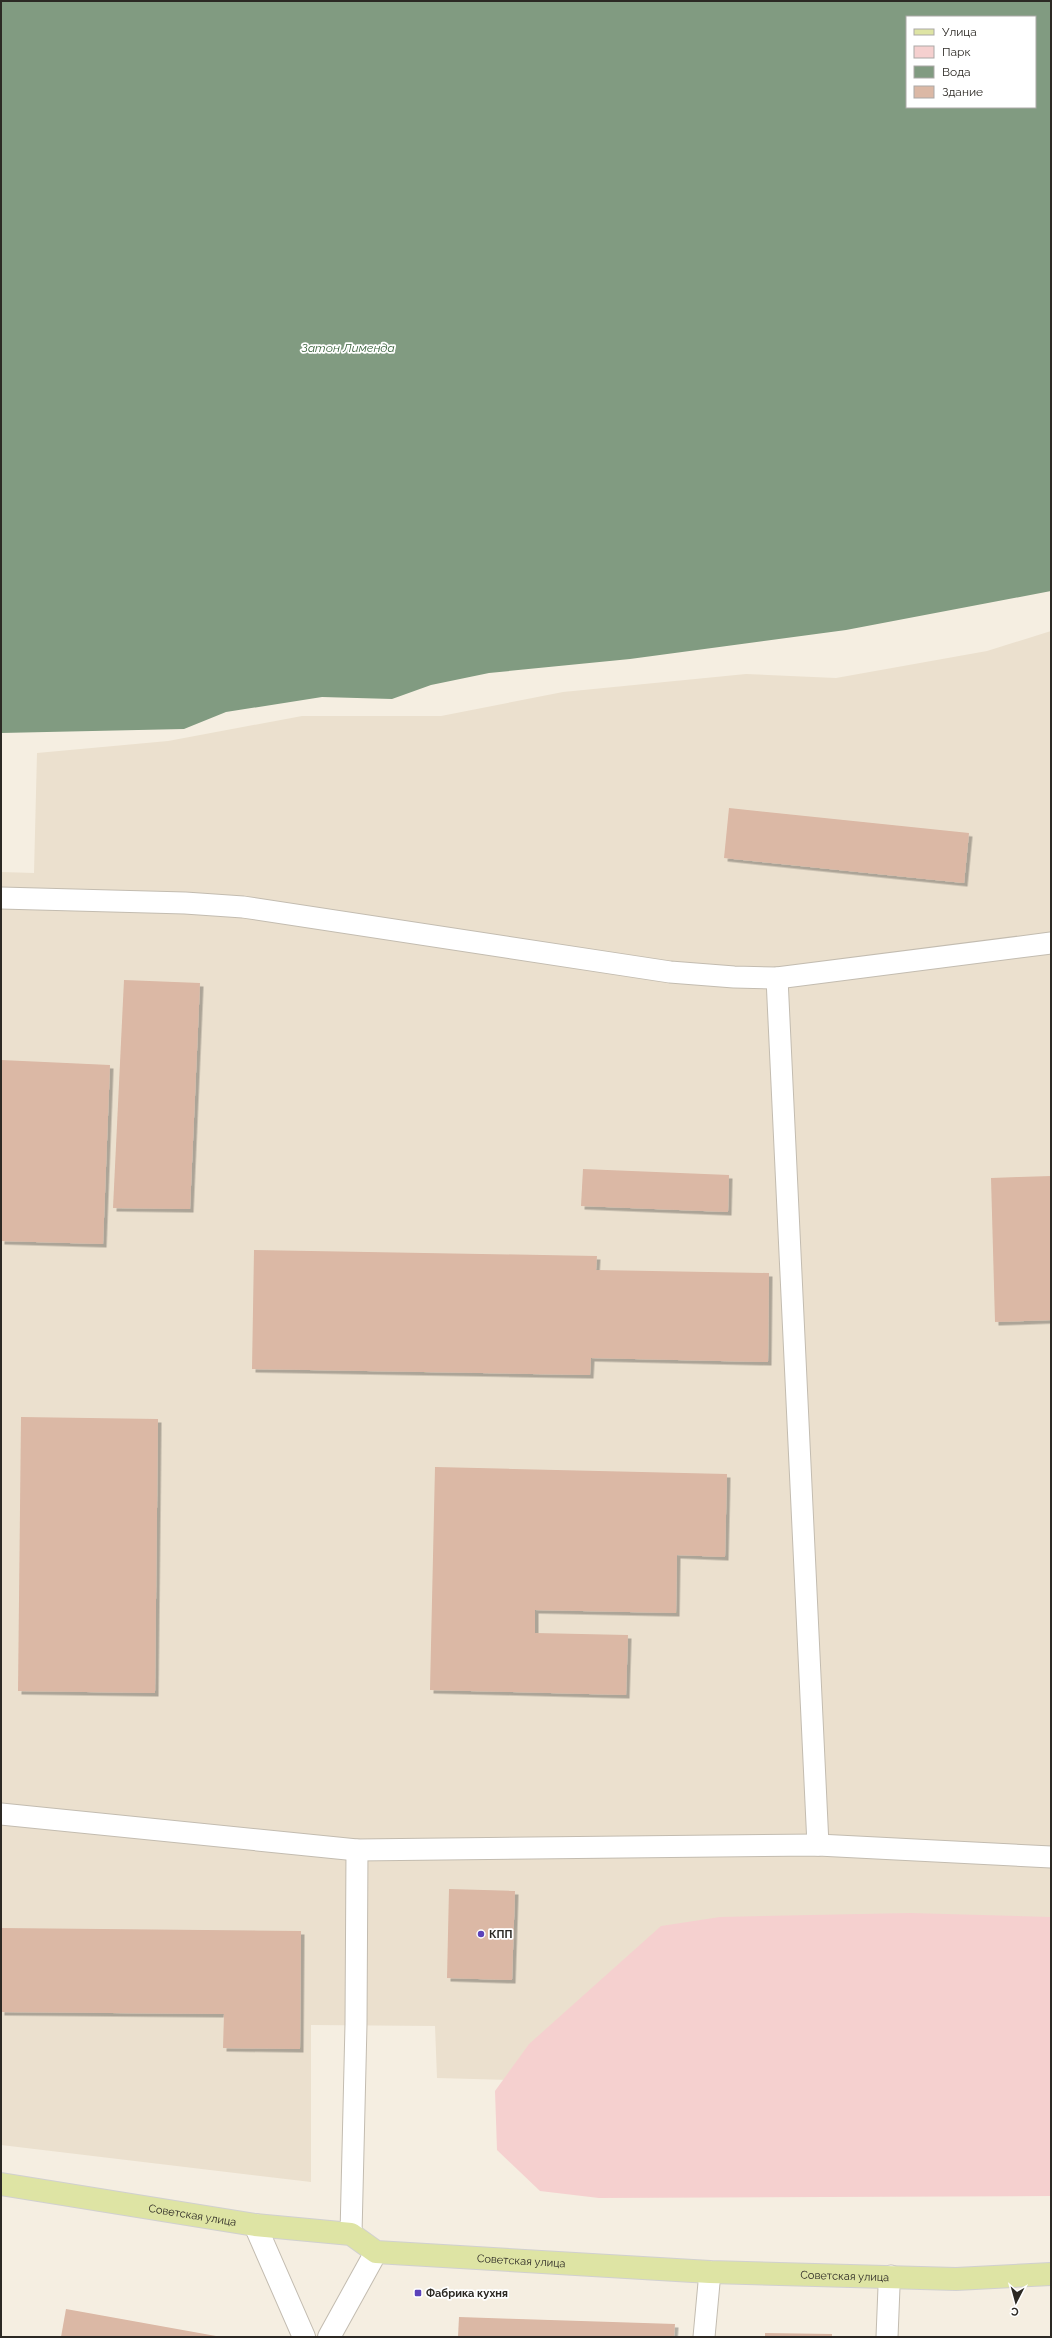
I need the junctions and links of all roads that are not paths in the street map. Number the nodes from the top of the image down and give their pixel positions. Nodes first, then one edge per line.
1 (1, 898) edge
2 (1051, 943) edge
3 (776, 978) junction
4 (1, 1814) edge
5 (818, 1846) junction
6 (357, 1850) junction
7 (1051, 1857) edge
8 (1, 2184) edge
9 (255, 2224) junction
10 (351, 2234) junction
11 (376, 2252) junction
12 (710, 2272) junction
13 (1051, 2274) edge
14 (891, 2276) junction
15 (304, 2337) edge
16 (329, 2337) edge
17 (704, 2337) edge
18 (887, 2337) edge

1 - 3 lane
2 - 3 lane
3 - 5 lane
4 - 6 lane
5 - 6 lane
5 - 7 lane
6 - 10 lane
8 - 9 main road, Советская улица
9 - 10 main road, Советская улица
9 - 15 street
10 - 11 main road, Советская улица
11 - 12 main road, Советская улица
11 - 16 street
12 - 14 main road, Советская улица
12 - 17 lane
13 - 14 main road, Советская улица
14 - 18 lane

